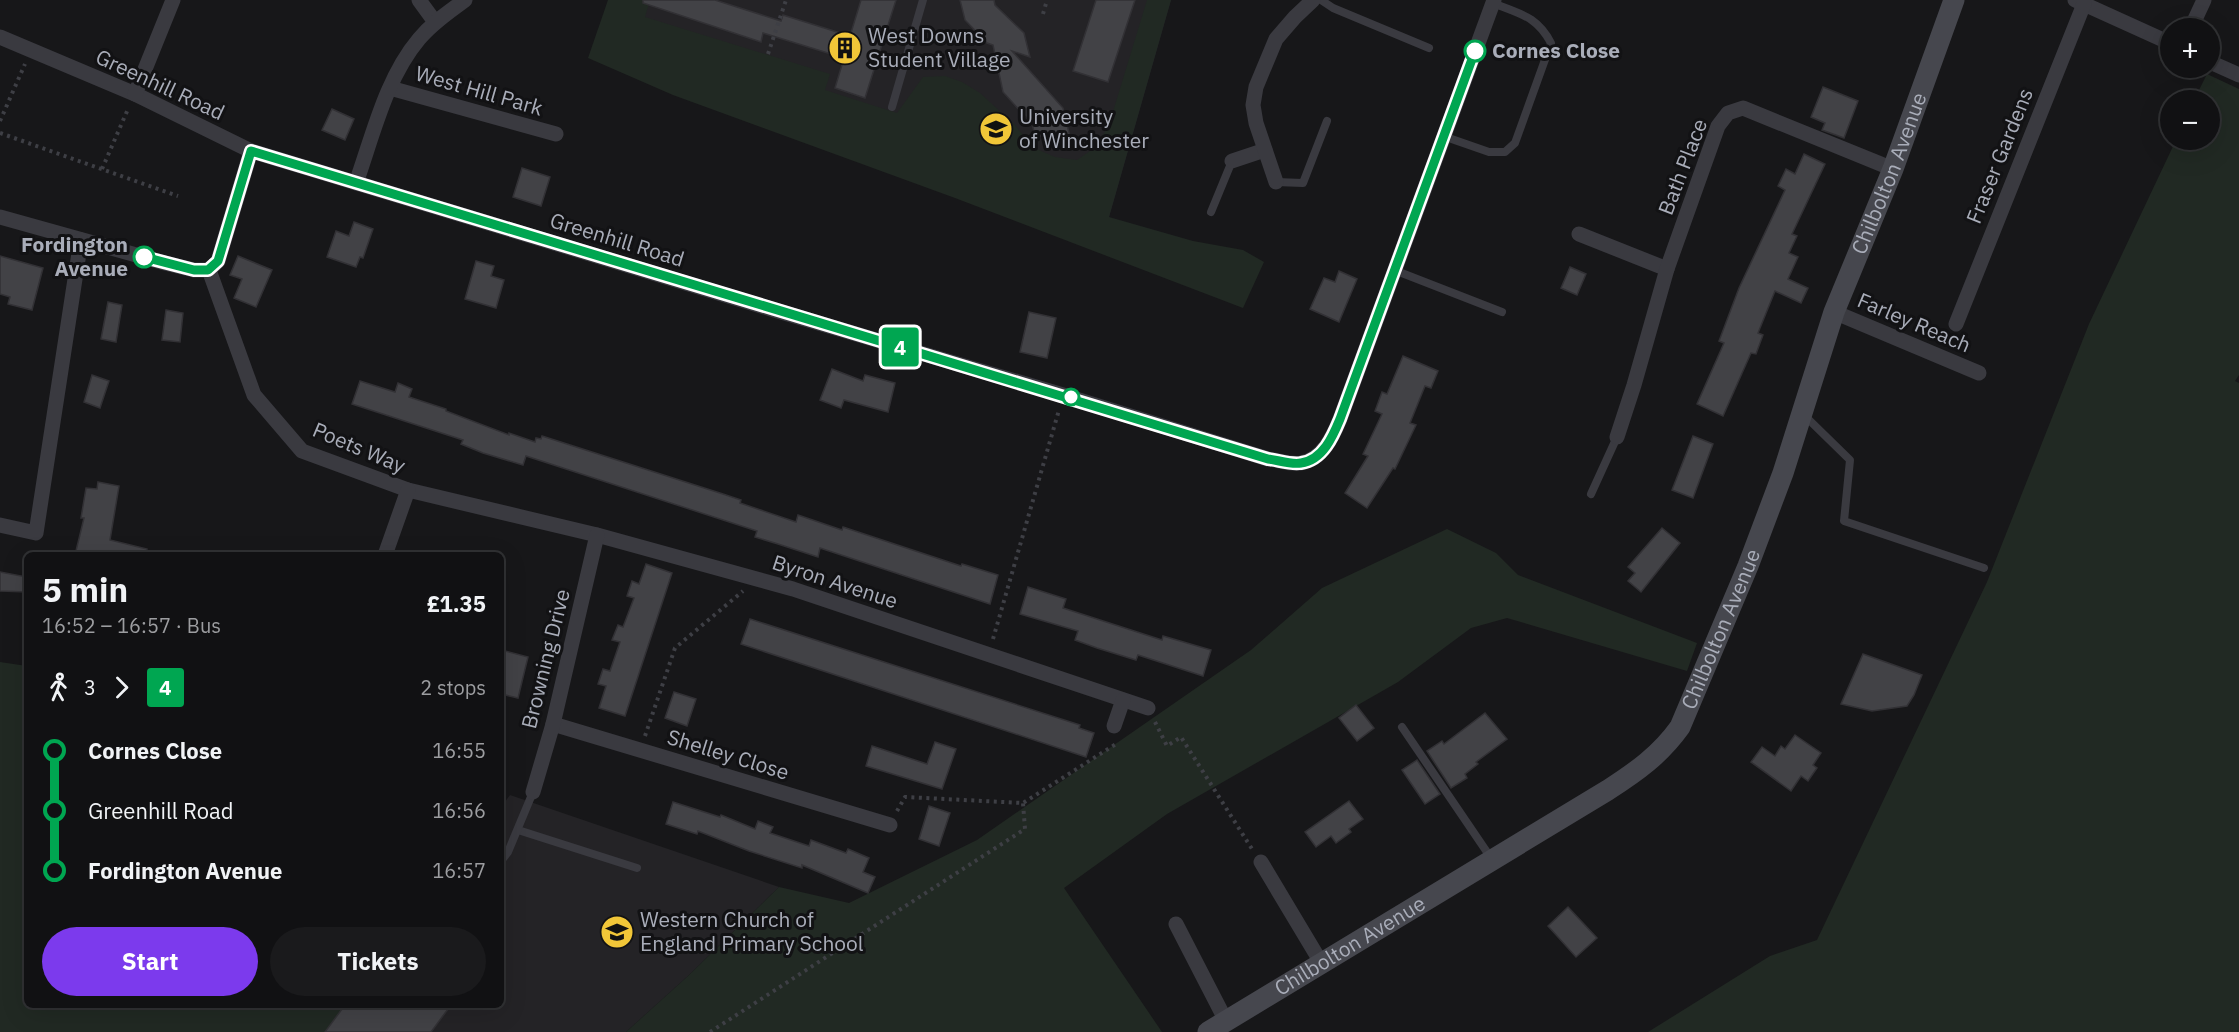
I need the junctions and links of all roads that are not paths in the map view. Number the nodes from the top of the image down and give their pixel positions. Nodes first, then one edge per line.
1 (173, 0) edge
2 (419, 0) edge
3 (465, 0) edge
4 (923, 0) edge
5 (1313, 0) edge
6 (1321, 0) edge
7 (1954, 0) edge
8 (2204, 0) edge
9 (1494, 1) edge
10 (2080, 2) edge
11 (2196, 18) edge
12 (435, 22) junction
13 (0, 37) edge
14 (2160, 38) edge
15 (1429, 48) dead end
16 (2220, 66) edge
17 (2239, 75) edge
18 (390, 88) junction
19 (135, 94) junction
20 (892, 107) dead end
21 (1327, 121) dead end
22 (556, 134) dead end
23 (1443, 136) junction
24 (1265, 150) junction
25 (251, 151) junction
26 (1232, 162) joint
27 (1893, 169) junction
28 (1276, 182) joint
29 (356, 183) junction
30 (1211, 212) dead end
31 (0, 217) edge
32 (1579, 234) dead end
33 (81, 240) junction
34 (1667, 269) junction
35 (208, 270) junction
36 (1394, 270) junction
37 (1502, 312) dead end
38 (1834, 312) junction
39 (1956, 324) dead end
40 (1979, 373) dead end
41 (1803, 414) junction
42 (1617, 437) joint
43 (408, 490) junction
44 (1591, 494) dead end
45 (529, 519) joint
46 (0, 525) edge
47 (597, 535) junction
48 (386, 552) edge
49 (1984, 568) dead end
50 (1123, 700) junction
51 (1148, 708) road end
52 (553, 724) junction
53 (1114, 726) road end
54 (1402, 727) dead end
55 (533, 792) joint
56 (890, 825) road end
57 (518, 830) junction
58 (504, 857) edge
59 (1493, 861) junction
60 (1260, 862) road end
61 (637, 868) dead end
62 (1176, 924) dead end
63 (1323, 964) junction
64 (1226, 1021) junction
65 (1208, 1032) edge

1 - 19 street
2 - 12 street
3 - 12 street, West Hill Park
4 - 20 lane
5 - 24 street
6 - 15 lane
7 - 27 main road, Chilbolton Avenue
8 - 11 street
9 - 23 street, Greenhill Road
9 - 23 lane
10 - 14 street
10 - 39 street, Fraser Gardens
12 - 18 street, West Hill Park
13 - 19 street, Greenhill Road
16 - 17 street
18 - 22 street, West Hill Park
18 - 29 street, West Hill Park
19 - 25 street, Greenhill Road
21 - 28 lane
23 - 36 street, Greenhill Road
24 - 26 street
24 - 28 street
25 - 29 street, Greenhill Road
25 - 35 street
26 - 30 lane
27 - 34 street, Bath Place
27 - 38 main road, Chilbolton Avenue
29 - 36 street, Greenhill Road
31 - 33 street
32 - 34 street
33 - 35 street
33 - 46 street
34 - 42 street, Bath Place
35 - 43 street, Poets Way
36 - 37 lane
38 - 40 street, Farley Reach
38 - 41 main road, Chilbolton Avenue
41 - 49 lane
41 - 59 main road, Chilbolton Avenue
42 - 44 lane
43 - 45 street, Poets Way
43 - 48 street
45 - 47 street, Byron Avenue
47 - 50 street, Byron Avenue
47 - 52 street, Browning Drive
50 - 51 street, Byron Avenue
50 - 53 street
52 - 55 street, Browning Drive
52 - 56 street, Shelley Close
54 - 59 lane
55 - 57 lane
57 - 58 lane
57 - 61 lane
59 - 63 main road, Chilbolton Avenue
60 - 63 street
62 - 64 street
63 - 64 main road, Chilbolton Avenue
64 - 65 main road, Chilbolton Avenue

